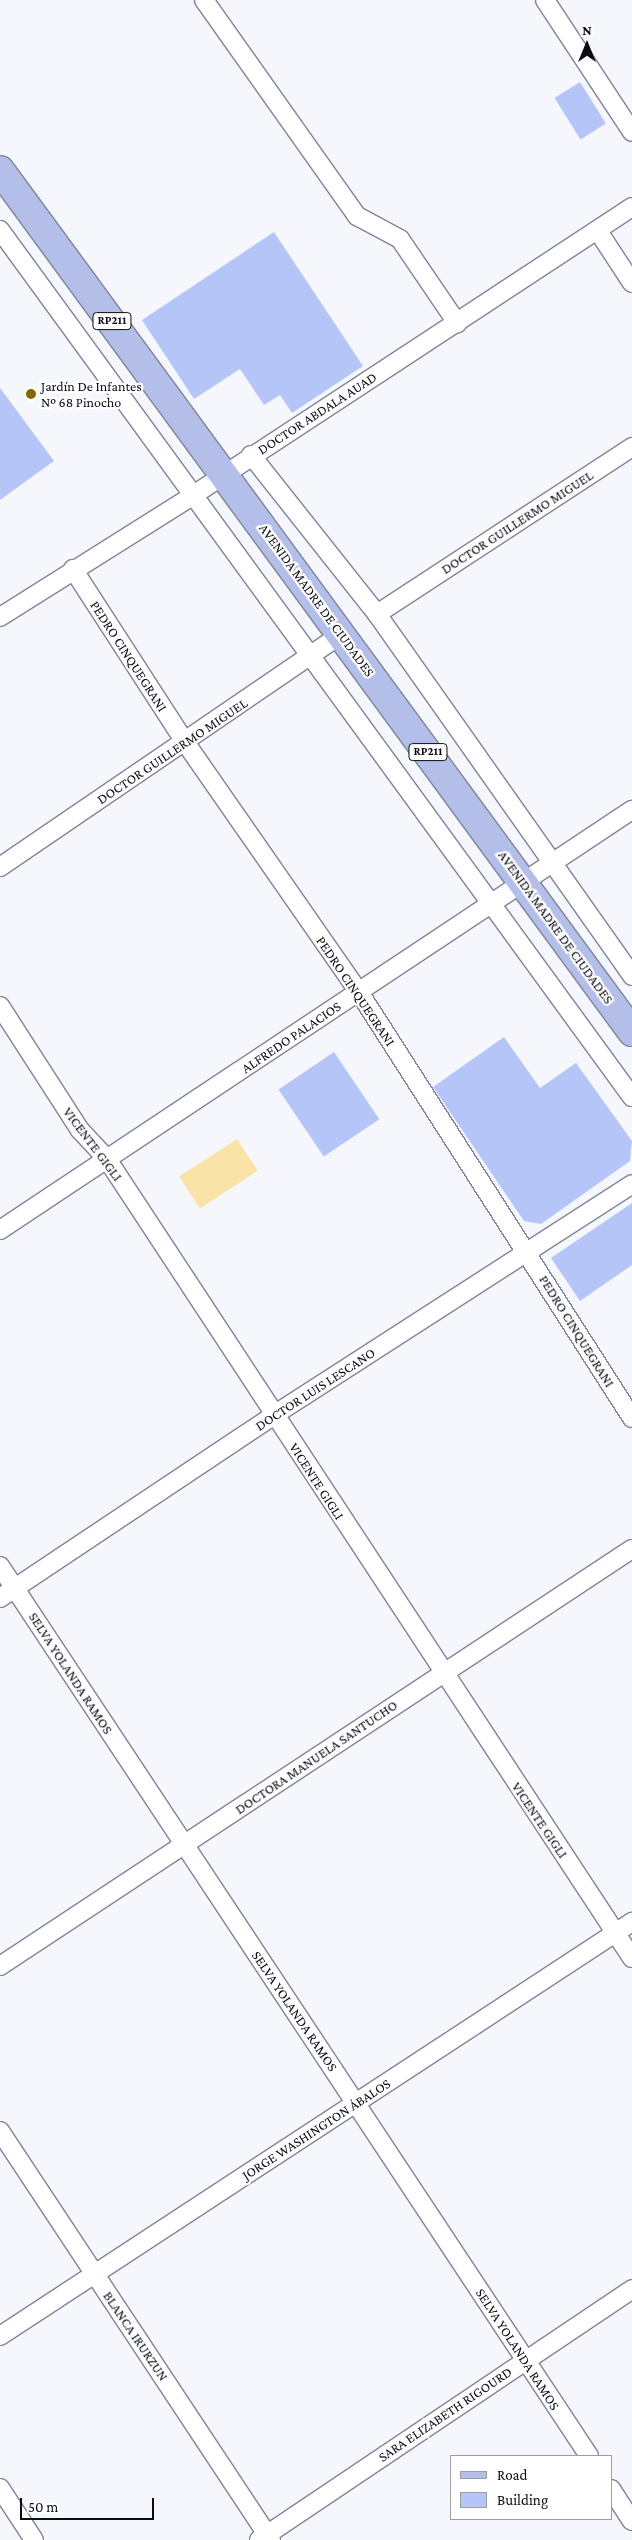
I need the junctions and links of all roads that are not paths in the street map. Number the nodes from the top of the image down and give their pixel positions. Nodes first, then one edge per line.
1 (204, 0) edge
2 (545, 0) edge
3 (632, 132) edge
4 (0, 170) edge
5 (632, 207) edge
6 (0, 230) edge
7 (598, 231) junction
8 (632, 283) edge
9 (457, 323) junction
10 (632, 448) edge
11 (251, 455) junction
12 (225, 473) junction
13 (192, 496) junction
14 (73, 570) junction
15 (376, 614) junction
16 (0, 617) edge
17 (342, 634) junction
18 (313, 655) junction
19 (185, 742) junction
20 (632, 810) edge
21 (551, 864) junction
22 (0, 867) edge
23 (523, 883) junction
24 (493, 903) junction
25 (632, 976) edge
26 (359, 992) junction
27 (0, 1006) edge
28 (632, 1032) edge
29 (632, 1097) edge
30 (107, 1159) junction
31 (632, 1184) edge
32 (0, 1230) edge
33 (527, 1252) junction
34 (274, 1415) junction
35 (632, 1418) edge
36 (632, 1549) edge
37 (0, 1566) edge
38 (15, 1588) junction
39 (0, 1598) edge
40 (442, 1674) junction
41 (184, 1844) junction
42 (632, 1922) edge
43 (616, 1933) junction
44 (632, 1958) edge
45 (0, 1966) edge
46 (356, 2103) junction
47 (0, 2131) edge
48 (94, 2274) junction
49 (632, 2289) edge
50 (0, 2336) edge
51 (526, 2360) junction
52 (588, 2455) edge
53 (0, 2488) edge
54 (612, 2490) edge
55 (632, 2521) edge
56 (266, 2538) edge
57 (34, 2540) edge

1 - 9 street
2 - 3 street
4 - 12 main road, AVENIDA MADRE DE CIUDADES / RP211
5 - 7 street, DOCTOR ABDALA AUAD
6 - 13 street
7 - 8 street
7 - 9 street, DOCTOR ABDALA AUAD
9 - 11 street, DOCTOR ABDALA AUAD
10 - 15 street, DOCTOR GUILLERMO MIGUEL
11 - 12 street, DOCTOR ABDALA AUAD
11 - 15 street
12 - 13 street, DOCTOR ABDALA AUAD
12 - 17 main road, AVENIDA MADRE DE CIUDADES / RP211
13 - 14 street, DOCTOR ABDALA AUAD
13 - 18 street
14 - 16 street, DOCTOR ABDALA AUAD
14 - 19 street, PEDRO CINQUEGRANI
15 - 21 street
17 - 18 street, DOCTOR GUILLERMO MIGUEL
17 - 23 main road, AVENIDA MADRE DE CIUDADES / RP211
18 - 19 street, DOCTOR GUILLERMO MIGUEL
18 - 24 street
19 - 22 street, DOCTOR GUILLERMO MIGUEL
19 - 26 street, PEDRO CINQUEGRANI
20 - 21 street, ALFREDO PALACIOS
21 - 23 street, ALFREDO PALACIOS
21 - 25 street
23 - 24 street, ALFREDO PALACIOS
23 - 28 main road, AVENIDA MADRE DE CIUDADES / RP211
24 - 26 street, ALFREDO PALACIOS
24 - 29 street
26 - 30 street, ALFREDO PALACIOS
26 - 33 street, PEDRO CINQUEGRANI
27 - 30 street, VICENTE GIGLI
30 - 32 street, ALFREDO PALACIOS
30 - 34 street, VICENTE GIGLI
31 - 33 street, DOCTOR LUIS LESCANO
33 - 34 street, DOCTOR LUIS LESCANO
33 - 35 street, PEDRO CINQUEGRANI
34 - 38 street, DOCTOR LUIS LESCANO
34 - 40 street, VICENTE GIGLI
36 - 40 street, DOCTORA MANUELA SANTUCHO
37 - 38 street, SELVA YOLANDA RAMOS
38 - 39 street, DOCTOR LUIS LESCANO
38 - 41 street, SELVA YOLANDA RAMOS
40 - 41 street, DOCTORA MANUELA SANTUCHO
40 - 43 street, VICENTE GIGLI
41 - 45 street, DOCTORA MANUELA SANTUCHO
41 - 46 street, SELVA YOLANDA RAMOS
42 - 43 street, JORGE WASHINGTON ÁBALOS
43 - 44 street, VICENTE GIGLI
43 - 46 street, JORGE WASHINGTON ÁBALOS
46 - 48 street, JORGE WASHINGTON ÁBALOS
46 - 51 street, SELVA YOLANDA RAMOS
47 - 48 street, BLANCA IRURZUN
48 - 50 street, JORGE WASHINGTON ÁBALOS
48 - 56 street, BLANCA IRURZUN
49 - 51 street, SARA ELIZABETH RIGOURD
51 - 52 street, SELVA YOLANDA RAMOS
51 - 56 street, SARA ELIZABETH RIGOURD
53 - 57 street
54 - 55 street

